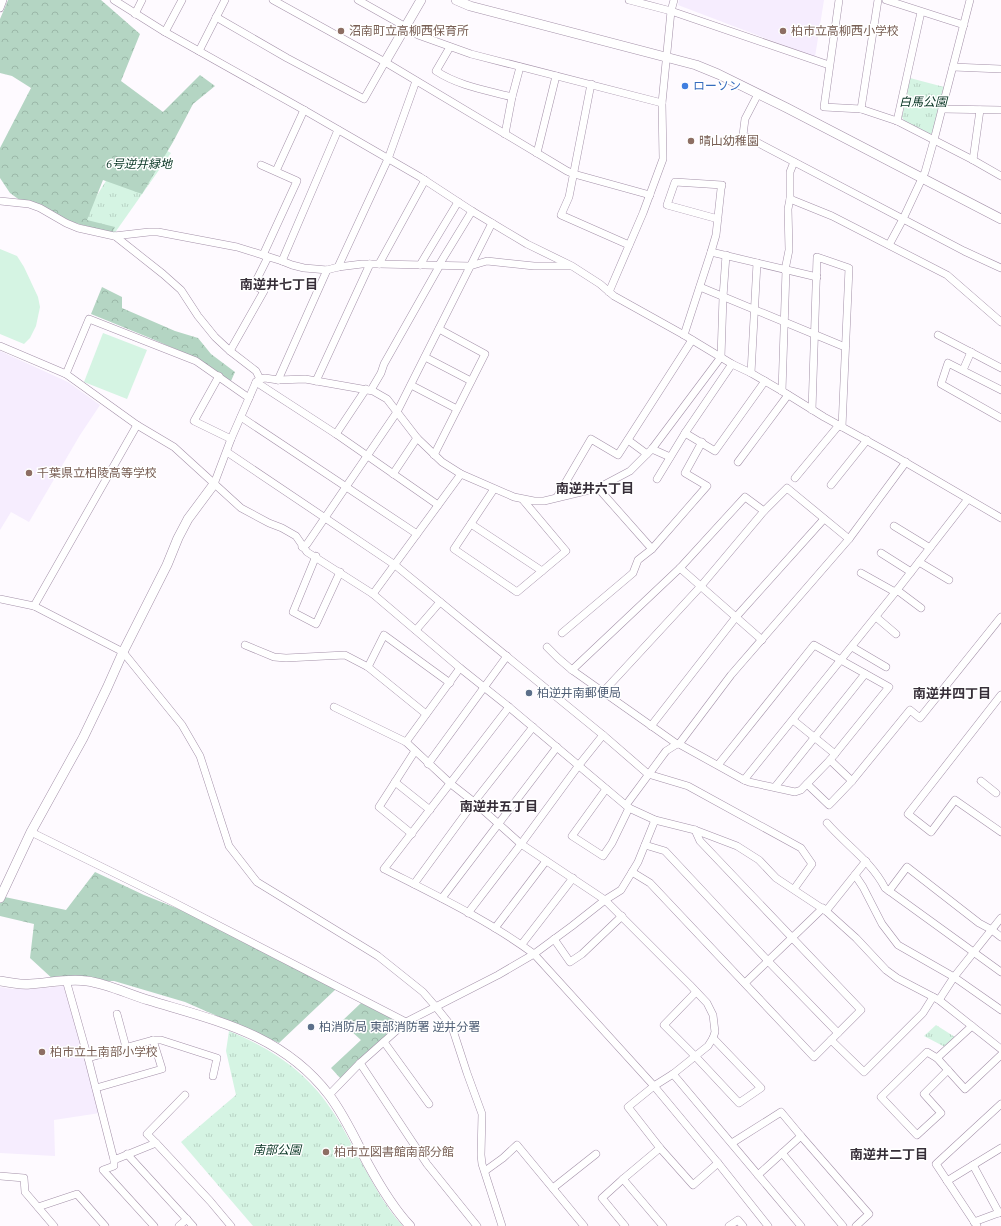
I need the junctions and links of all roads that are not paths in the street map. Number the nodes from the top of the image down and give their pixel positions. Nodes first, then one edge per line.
1 (3, 0) edge
2 (114, 0) edge
3 (142, 0) edge
4 (182, 0) edge
5 (225, 0) edge
6 (273, 0) edge
7 (358, 0) edge
8 (421, 0) edge
9 (456, 0) edge
10 (629, 0) edge
11 (674, 0) edge
12 (839, 0) edge
13 (878, 0) edge
14 (886, 0) edge
15 (970, 0) edge
16 (0, 8) edge
17 (671, 11) junction
18 (920, 12) junction
19 (136, 14) junction
20 (216, 17) junction
21 (964, 25) junction
22 (406, 27) junction
23 (165, 32) junction
24 (450, 47) junction
25 (199, 51) junction
26 (667, 57) junction
27 (385, 62) junction
28 (829, 65) junction
29 (520, 67) junction
30 (953, 67) junction
31 (1001, 68) edge
32 (556, 76) junction
33 (416, 81) junction
34 (591, 84) junction
35 (758, 94) junction
36 (512, 97) junction
37 (662, 103) junction
38 (861, 109) junction
39 (942, 109) junction
40 (304, 110) junction
41 (980, 110) junction
42 (1001, 110) edge
43 (897, 121) junction
44 (338, 130) junction
45 (505, 134) junction
46 (934, 140) junction
47 (537, 153) junction
48 (388, 159) junction
49 (972, 160) junction
50 (794, 162) junction
51 (261, 165) dead end
52 (276, 171) junction
53 (574, 174) junction
54 (1001, 176) edge
55 (923, 178) junction
56 (425, 180) junction
57 (650, 195) junction
58 (790, 200) junction
59 (0, 201) edge
60 (458, 202) junction
61 (472, 211) junction
62 (1001, 218) edge
63 (718, 219) junction
64 (903, 219) junction
65 (492, 223) junction
66 (115, 236) junction
67 (629, 245) junction
68 (889, 245) junction
69 (712, 252) junction
70 (726, 255) junction
71 (265, 256) junction
72 (282, 261) junction
73 (757, 262) junction
74 (370, 264) junction
75 (379, 264) junction
76 (420, 265) junction
77 (440, 265) junction
78 (470, 266) junction
79 (572, 266) junction
80 (338, 267) junction
81 (1001, 268) edge
82 (327, 270) junction
83 (786, 270) junction
84 (817, 277) junction
85 (700, 287) junction
86 (609, 292) junction
87 (723, 297) junction
88 (754, 310) junction
89 (784, 322) junction
90 (1001, 322) edge
91 (439, 329) junction
92 (684, 335) junction
93 (815, 335) junction
94 (938, 335) dead end
95 (692, 340) junction
96 (0, 346) edge
97 (845, 347) junction
98 (230, 351) junction
99 (971, 352) junction
100 (425, 357) junction
101 (721, 357) junction
102 (732, 364) junction
103 (1001, 368) edge
104 (962, 370) junction
105 (751, 373) junction
106 (66, 374) junction
107 (219, 376) junction
108 (258, 380) junction
109 (278, 380) junction
110 (316, 381) junction
111 (471, 381) junction
112 (765, 381) junction
113 (411, 385) junction
114 (369, 390) junction
115 (1001, 390) edge
116 (785, 393) junction
117 (249, 398) junction
118 (457, 409) junction
119 (812, 410) junction
120 (397, 412) junction
121 (241, 417) junction
122 (1001, 418) edge
123 (137, 425) junction
124 (841, 426) junction
125 (685, 433) junction
126 (336, 434) junction
127 (417, 438) junction
128 (231, 439) junction
129 (628, 440) junction
130 (867, 440) junction
131 (702, 442) junction
132 (652, 448) junction
133 (227, 452) junction
134 (646, 454) junction
135 (434, 455) junction
136 (367, 456) junction
137 (670, 457) junction
138 (738, 462) dead end
139 (906, 462) junction
140 (393, 474) junction
141 (461, 474) junction
142 (795, 478) dead end
143 (657, 479) dead end
144 (214, 484) junction
145 (831, 485) dead end
146 (345, 487) junction
147 (598, 488) junction
148 (494, 489) junction
149 (557, 497) junction
150 (968, 499) junction
151 (523, 500) junction
152 (438, 506) junction
153 (764, 512) junction
154 (325, 518) junction
155 (1001, 518) edge
156 (824, 519) junction
157 (471, 524) junction
158 (894, 526) dead end
159 (417, 534) junction
160 (849, 540) junction
161 (302, 547) junction
162 (930, 548) junction
163 (652, 549) junction
164 (881, 553) dead end
165 (316, 556) junction
166 (919, 562) junction
167 (394, 565) junction
168 (680, 568) junction
169 (542, 571) junction
170 (340, 572) junction
171 (911, 572) junction
172 (861, 573) dead end
173 (949, 580) dead end
174 (701, 586) junction
175 (896, 591) junction
176 (373, 594) junction
177 (0, 599) edge
178 (440, 602) junction
179 (34, 606) junction
180 (921, 608) dead end
181 (736, 617) junction
182 (876, 617) junction
183 (1001, 617) edge
184 (416, 630) junction
185 (562, 633) dead end
186 (896, 634) dead end
187 (762, 640) junction
188 (245, 645) dead end
189 (548, 647) dead end
190 (852, 647) junction
191 (122, 652) junction
192 (507, 656) junction
193 (841, 660) junction
194 (368, 667) junction
195 (886, 667) dead end
196 (460, 668) junction
197 (572, 670) junction
198 (865, 674) junction
199 (450, 683) junction
200 (484, 687) junction
201 (603, 692) junction
202 (1001, 695) edge
203 (334, 707) dead end
204 (509, 707) junction
205 (426, 714) junction
206 (792, 720) junction
207 (650, 726) junction
208 (533, 727) junction
209 (603, 735) junction
210 (814, 738) junction
211 (406, 742) junction
212 (678, 744) junction
213 (558, 747) junction
214 (415, 751) junction
215 (835, 754) junction
216 (830, 760) junction
217 (428, 764) junction
218 (579, 765) junction
219 (718, 765) junction
220 (648, 774) junction
221 (744, 780) junction
222 (852, 781) junction
223 (981, 781) dead end
224 (395, 782) junction
225 (450, 784) junction
226 (808, 784) junction
227 (775, 787) junction
228 (606, 789) junction
229 (996, 793) dead end
230 (474, 802) junction
231 (628, 807) junction
232 (430, 810) junction
233 (656, 820) junction
234 (827, 823) dead end
235 (498, 824) junction
236 (695, 830) junction
237 (31, 832) junction
238 (1001, 832) edge
239 (412, 834) junction
240 (520, 844) junction
241 (645, 845) junction
242 (546, 861) junction
243 (866, 861) junction
244 (632, 872) junction
245 (855, 875) junction
246 (572, 878) junction
247 (414, 884) junction
248 (794, 889) junction
249 (889, 891) junction
250 (0, 898) edge
251 (442, 898) junction
252 (605, 900) junction
253 (824, 910) junction
254 (468, 912) junction
255 (622, 916) junction
256 (1001, 918) edge
257 (495, 928) junction
258 (992, 930) junction
259 (1001, 937) edge
260 (792, 938) junction
261 (554, 939) junction
262 (522, 944) junction
263 (974, 952) junction
264 (534, 954) junction
265 (768, 961) junction
266 (1001, 972) edge
267 (954, 977) junction
268 (66, 980) junction
269 (0, 981) edge
270 (745, 983) junction
271 (696, 992) junction
272 (936, 999) junction
273 (436, 1007) junction
274 (1001, 1010) edge
275 (117, 1014) dead end
276 (406, 1022) junction
277 (972, 1026) junction
278 (838, 1033) junction
279 (713, 1038) junction
280 (153, 1040) junction
281 (831, 1040) junction
282 (384, 1042) junction
283 (126, 1047) junction
284 (1001, 1049) edge
285 (1001, 1055) edge
286 (695, 1056) junction
287 (88, 1058) junction
288 (938, 1058) junction
289 (360, 1063) junction
290 (948, 1070) junction
291 (674, 1074) junction
292 (212, 1076) dead end
293 (654, 1086) junction
294 (96, 1088) junction
295 (185, 1095) dead end
296 (329, 1095) junction
297 (429, 1104) dead end
298 (1001, 1104) edge
299 (801, 1136) junction
300 (156, 1143) junction
301 (732, 1144) junction
302 (660, 1148) junction
303 (1001, 1148) edge
304 (782, 1153) junction
305 (127, 1154) junction
306 (596, 1154) dead end
307 (114, 1160) junction
308 (718, 1163) junction
309 (973, 1165) junction
310 (485, 1172) junction
311 (758, 1175) junction
312 (0, 1176) edge
313 (623, 1179) junction
314 (947, 1181) junction
315 (553, 1188) junction
316 (38, 1207) junction
317 (1000, 1213) edge
318 (187, 1219) junction
319 (975, 1224) edge
320 (54, 1226) edge
321 (105, 1226) edge
322 (154, 1226) edge
323 (178, 1226) edge
324 (193, 1226) edge
325 (231, 1226) edge
326 (410, 1226) edge
327 (477, 1226) edge
328 (502, 1226) edge
329 (584, 1226) edge
330 (625, 1226) edge
331 (663, 1226) edge
332 (729, 1226) edge
333 (743, 1226) edge
334 (768, 1226) edge
335 (801, 1226) edge
336 (843, 1226) edge
337 (856, 1226) edge

1 - 16 street
2 - 19 street
3 - 19 street
4 - 23 street
5 - 20 street
6 - 27 street
7 - 22 street
8 - 22 street
9 - 26 street
10 - 17 street
11 - 17 street
12 - 28 street
13 - 38 street
14 - 18 street
15 - 21 street
17 - 26 street
17 - 28 street
18 - 21 street
18 - 43 street
19 - 23 street
20 - 25 street
20 - 27 street
21 - 30 street
22 - 24 street
22 - 27 street
23 - 25 street
24 - 29 street
24 - 36 street
25 - 40 street
26 - 35 street
26 - 37 street
27 - 33 street
28 - 38 street
29 - 32 street
29 - 36 street
30 - 31 street
30 - 39 street
32 - 34 street
32 - 47 street
33 - 45 street
33 - 48 street
34 - 37 street
34 - 53 street
35 - 50 street
35 - 55 street
36 - 45 street
37 - 57 street
38 - 43 street
39 - 41 street
39 - 46 street
40 - 44 street
40 - 52 street
41 - 42 street
41 - 49 street
43 - 46 street
44 - 48 street
44 - 72 street
45 - 47 street
46 - 49 street
46 - 55 street
47 - 53 street
48 - 56 street
48 - 80 street
49 - 54 street
50 - 58 street
50 - 64 street
51 - 52 street
52 - 71 street
53 - 57 street
53 - 67 street
55 - 62 street
55 - 64 street
56 - 60 street
56 - 75 street
57 - 67 street
58 - 68 street
58 - 83 street
59 - 66 street
60 - 61 street
60 - 76 street
61 - 65 street
61 - 77 street
63 - 63 street
63 - 69 street
64 - 68 street
64 - 81 street
65 - 78 street
65 - 79 street
66 - 71 street
66 - 98 street
67 - 86 street
68 - 90 street
69 - 70 street
69 - 85 street
70 - 73 street
70 - 87 street
71 - 72 street
71 - 98 street
72 - 82 street
73 - 83 street
73 - 88 street
74 - 75 street
74 - 80 street
74 - 110 street
75 - 76 street
76 - 77 street
77 - 78 street
77 - 114 street
78 - 79 street
78 - 91 street
79 - 86 street
80 - 82 street
82 - 109 street
83 - 84 street
83 - 89 street
84 - 93 street
84 - 97 street
85 - 87 street
85 - 92 street
86 - 92 street
87 - 88 street
87 - 101 street
88 - 89 street
88 - 105 street
89 - 93 street
89 - 116 street
91 - 100 street
91 - 111 street
92 - 95 street
93 - 97 street
93 - 119 street
94 - 99 street
95 - 101 street
95 - 129 street
96 - 106 street
97 - 124 street
98 - 108 street
99 - 103 street
99 - 104 street
100 - 111 street
100 - 113 street
101 - 102 street
101 - 132 street
102 - 105 street
102 - 125 street
104 - 115 street
104 - 122 street
105 - 112 street
106 - 107 street
106 - 123 street
107 - 117 street
107 - 128 street
108 - 109 street
108 - 117 street
108 - 126 street
109 - 110 street
110 - 114 street
111 - 118 street
112 - 116 street
112 - 131 street
113 - 118 street
113 - 120 street
114 - 120 street
114 - 126 street
116 - 119 street
116 - 138 street
117 - 121 street
118 - 135 street
119 - 124 street
120 - 127 street
120 - 136 street
121 - 128 street
121 - 146 street
123 - 144 street
123 - 179 street
124 - 130 street
124 - 142 street
125 - 131 street
125 - 137 street
126 - 136 street
127 - 135 street
127 - 140 street
128 - 133 street
129 - 134 street
129 - 149 street
130 - 139 street
130 - 145 street
131 - 163 street
132 - 134 street
132 - 137 street
133 - 144 street
133 - 154 street
134 - 147 street
135 - 141 street
136 - 140 street
136 - 146 street
137 - 143 street
139 - 150 street
139 - 160 street
140 - 152 street
141 - 148 street
141 - 152 street
144 - 161 street
144 - 191 street
146 - 154 street
146 - 159 street
147 - 149 street
147 - 163 street
148 - 151 street
148 - 157 street
149 - 151 street
150 - 155 street
150 - 162 street
151 - 169 street
152 - 159 street
153 - 156 street
153 - 168 street
153 - 174 street
154 - 161 street
154 - 167 street
156 - 160 street
156 - 181 street
157 - 169 street
157 - 169 street
158 - 162 street
159 - 167 street
160 - 187 street
161 - 165 street
162 - 166 street
163 - 185 street
164 - 171 street
165 - 170 street
165 - 170 street
166 - 171 street
166 - 173 street
167 - 176 street
167 - 178 street
168 - 174 street
168 - 197 street
170 - 176 street
171 - 175 street
172 - 175 street
174 - 181 street
174 - 201 street
175 - 180 street
175 - 182 street
176 - 184 street
177 - 179 street
178 - 184 street
178 - 192 street
179 - 191 street
181 - 187 street
181 - 207 street
182 - 186 street
182 - 190 street
183 - 222 street
184 - 196 street
187 - 212 street
188 - 194 street
189 - 197 street
190 - 193 street
190 - 195 street
191 - 237 street
191 - 273 street
192 - 200 street
192 - 209 street
193 - 198 street
193 - 206 street
193 - 219 street
194 - 199 street
194 - 205 street
196 - 199 street
196 - 200 street
197 - 201 street
198 - 210 street
198 - 215 street
199 - 205 street
200 - 204 street
200 - 217 street
201 - 207 street
202 - 238 street
203 - 211 street
204 - 208 street
204 - 225 street
205 - 211 street
206 - 210 street
206 - 221 street
207 - 212 street
208 - 213 street
208 - 230 street
209 - 218 street
209 - 220 street
210 - 215 street
210 - 227 street
211 - 214 street
212 - 219 street
212 - 220 street
213 - 218 street
213 - 235 street
214 - 217 street
214 - 224 street
215 - 216 street
216 - 222 street
216 - 226 street
217 - 225 street
218 - 228 street
218 - 240 street
219 - 221 street
220 - 231 street
220 - 248 street
221 - 227 street
222 - 226 street
223 - 229 street
224 - 232 street
224 - 239 street
225 - 230 street
225 - 232 street
226 - 227 street
228 - 231 street
228 - 231 street
230 - 235 street
230 - 247 street
231 - 233 street
232 - 239 street
233 - 236 street
233 - 241 street
234 - 243 street
235 - 240 street
235 - 251 street
236 - 248 street
236 - 260 street
237 - 250 street
237 - 276 street
239 - 247 street
240 - 242 street
240 - 254 street
241 - 244 street
241 - 265 street
242 - 246 street
242 - 257 street
243 - 245 street
243 - 249 street
244 - 252 street
244 - 270 street
245 - 253 street
245 - 267 street
246 - 252 street
246 - 262 street
247 - 251 street
248 - 253 street
249 - 258 street
249 - 263 street
251 - 254 street
252 - 255 street
252 - 261 street
253 - 260 street
253 - 272 street
254 - 257 street
255 - 261 street
255 - 271 street
256 - 258 street
257 - 262 street
258 - 259 street
258 - 263 street
260 - 265 street
260 - 278 street
261 - 264 street
262 - 264 street
263 - 266 street
263 - 267 street
264 - 273 street
264 - 293 street
265 - 270 street
265 - 278 street
267 - 272 street
267 - 274 street
268 - 269 street
268 - 287 street
268 - 296 street
270 - 281 street
271 - 279 street
271 - 286 street
272 - 277 street
272 - 281 street
273 - 276 street
273 - 310 street
275 - 283 street
276 - 282 street
277 - 284 street
277 - 288 street
278 - 281 street
279 - 286 street
279 - 286 street
280 - 283 street
280 - 292 street
280 - 294 street
282 - 289 street
282 - 297 street
283 - 287 street
285 - 290 street
286 - 291 street
287 - 294 street
288 - 290 street
288 - 290 street
289 - 296 street
289 - 327 street
291 - 293 street
291 - 301 street
293 - 302 street
293 - 308 street
294 - 307 street
295 - 300 street
296 - 326 street
298 - 314 street
299 - 301 street
299 - 304 street
299 - 337 street
300 - 305 street
300 - 325 street
301 - 311 street
302 - 308 street
302 - 313 street
303 - 309 street
304 - 311 street
304 - 336 street
305 - 307 street
305 - 318 street
306 - 315 street
307 - 322 street
308 - 334 street
309 - 314 street
309 - 317 street
310 - 315 street
310 - 328 street
311 - 335 street
312 - 316 street
313 - 330 street
313 - 331 street
314 - 319 street
315 - 329 street
316 - 320 street
316 - 321 street
317 - 319 street
318 - 323 street
318 - 324 street
332 - 333 street

